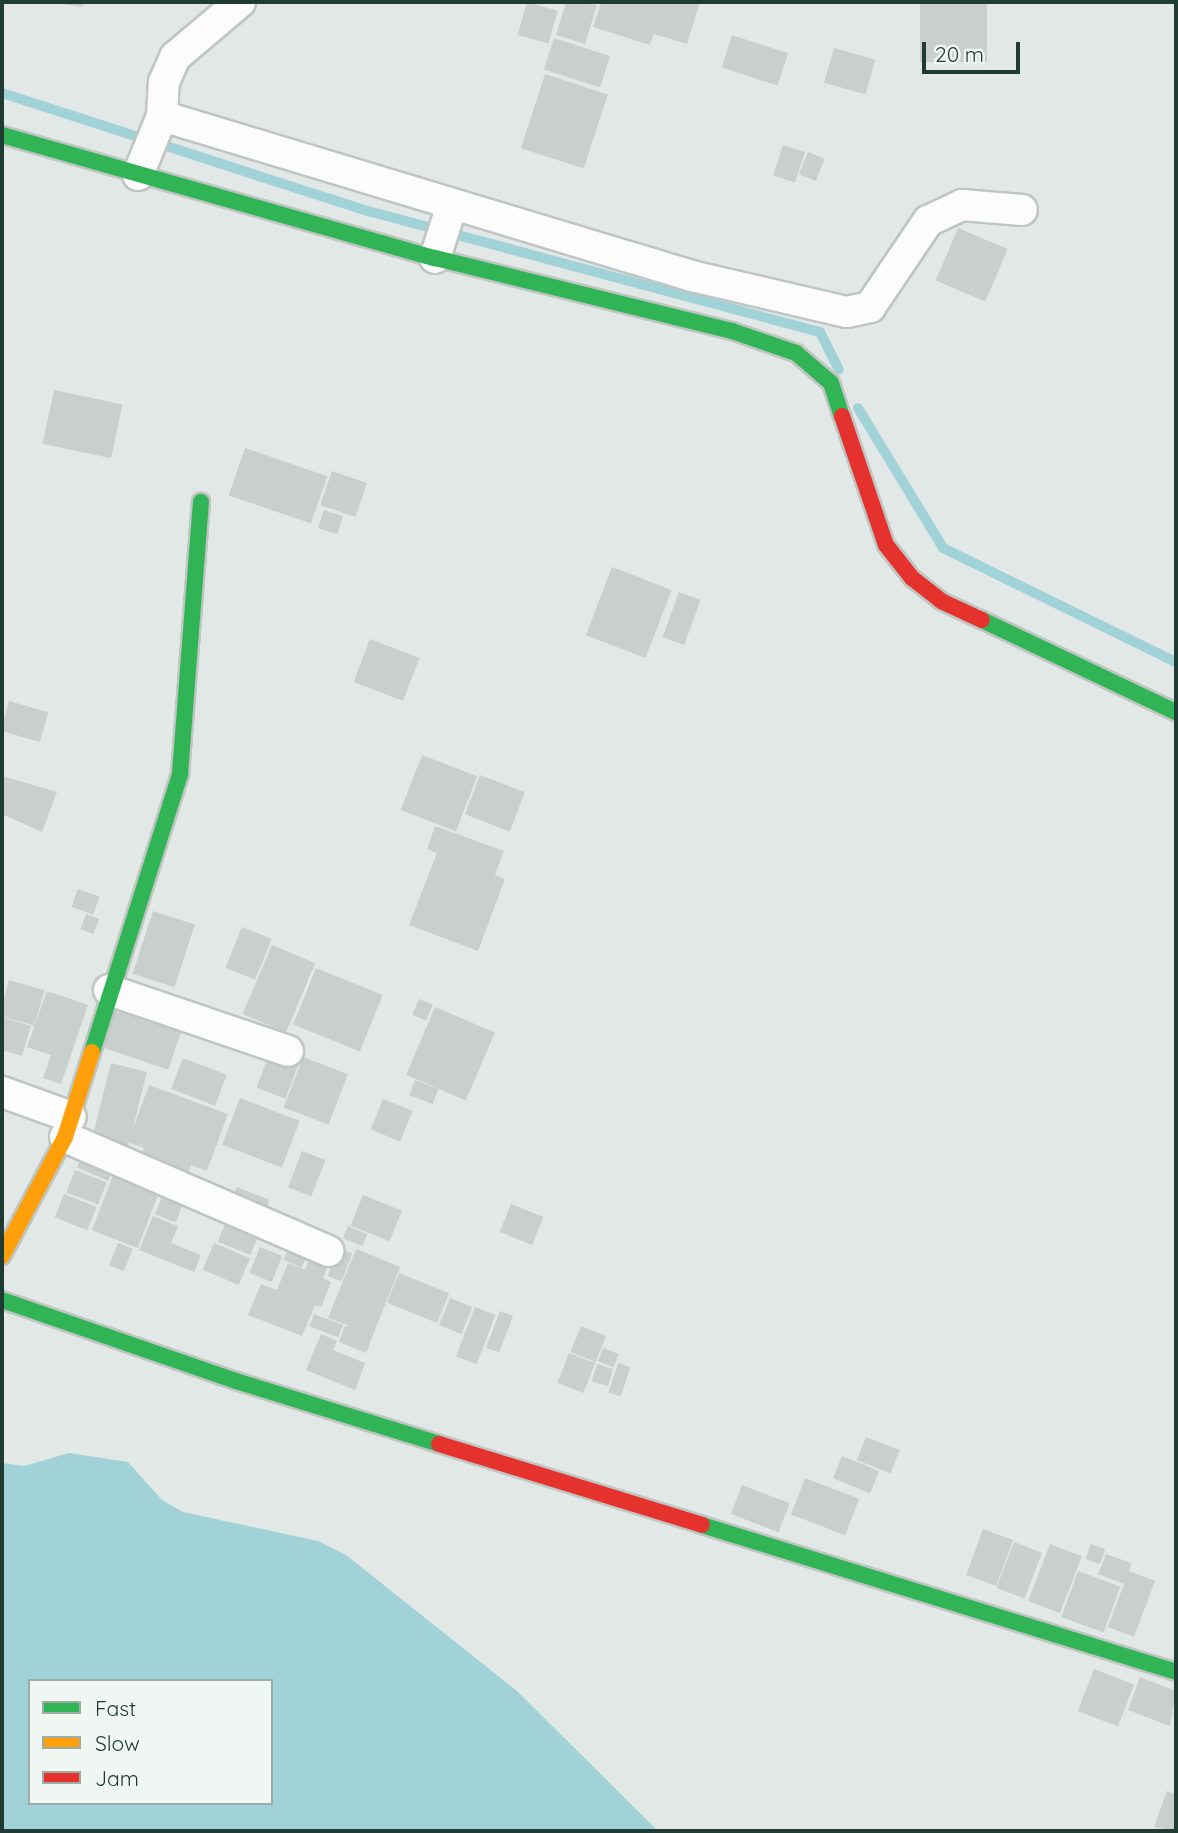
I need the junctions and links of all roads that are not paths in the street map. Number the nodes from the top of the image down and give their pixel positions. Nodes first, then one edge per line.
1 (240, 2) edge
2 (160, 122) junction
3 (2, 135) edge
4 (140, 170) junction
5 (452, 205) junction
6 (1022, 210) dead end
7 (435, 258) junction
8 (201, 502) dead end
9 (1176, 712) edge
10 (109, 990) junction
11 (288, 1051) dead end
12 (2, 1092) edge
13 (68, 1127) junction
14 (328, 1251) dead end
15 (2, 1256) edge
16 (2, 1300) edge
17 (1176, 1672) edge

1 - 2 street
2 - 4 street
2 - 5 street
3 - 4 street
4 - 7 street
5 - 6 street
5 - 7 street
7 - 9 street
8 - 10 street
10 - 11 street
10 - 13 street
12 - 13 street
13 - 14 street
13 - 15 street
16 - 17 street

